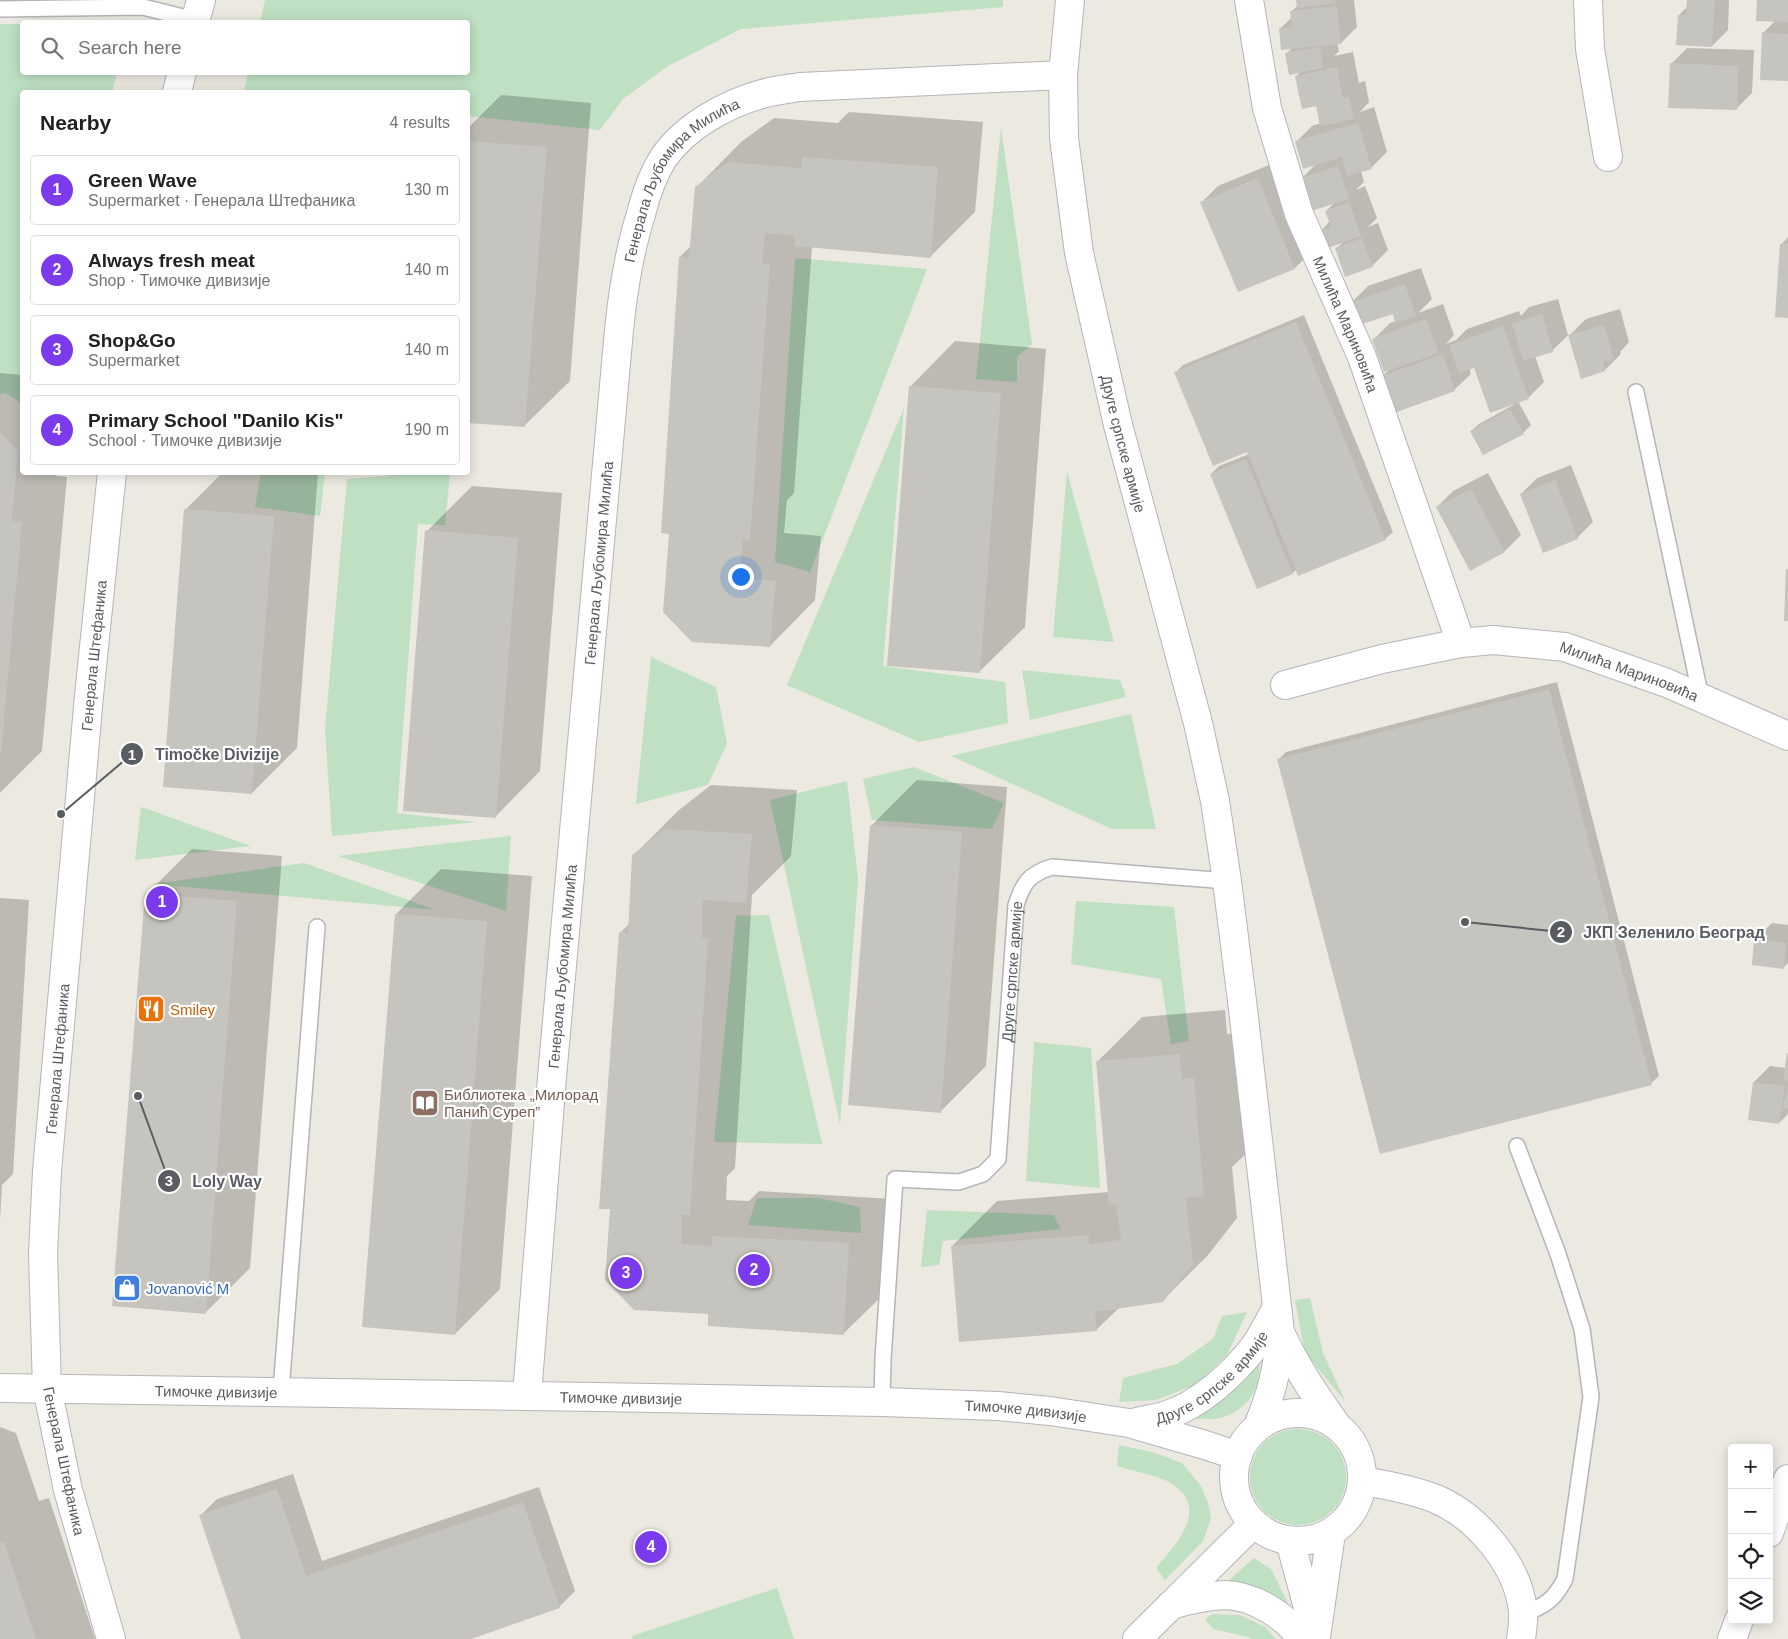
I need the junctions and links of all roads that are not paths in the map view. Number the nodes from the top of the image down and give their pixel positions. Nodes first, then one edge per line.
1 (1070, 0) edge
2 (1249, 0) edge
3 (1588, 0) edge
4 (0, 9) edge
5 (197, 14) edge
6 (181, 75) edge
7 (1063, 75) junction
8 (178, 90) edge
9 (1608, 157) dead end
10 (1636, 392) dead end
11 (112, 475) edge
12 (1461, 643) junction
13 (1285, 685) dead end
14 (1700, 698) junction
15 (1788, 736) edge
16 (1227, 881) junction
17 (317, 927) dead end
18 (1517, 1146) dead end
19 (1278, 1321) junction
20 (0, 1388) edge
21 (47, 1388) junction
22 (281, 1391) junction
23 (528, 1395) junction
24 (882, 1402) junction
25 (1129, 1423) junction
26 (1258, 1426) junction
27 (1337, 1426) junction
28 (1238, 1456) junction
29 (1788, 1479) edge
30 (1362, 1481) junction
31 (1773, 1522) edge
32 (1254, 1524) junction
33 (1331, 1533) junction
34 (1290, 1541) junction
35 (1171, 1605) junction
36 (1738, 1624) edge
37 (1523, 1626) edge
38 (1311, 1638) edge
39 (111, 1639) edge
40 (1137, 1639) edge
41 (1732, 1639) edge

1 - 7 street, Друге српске армије
2 - 12 street, Милића Мариновића
3 - 9 street
4 - 5 lane
6 - 8 street
7 - 16 street, Друге српске армије
7 - 23 street, Генерала Љубомира Милића
10 - 14 lane
11 - 21 street, Генерала Штефаника
12 - 13 street, Милића Мариновића
12 - 14 street, Милића Мариновића
14 - 15 street, Милића Мариновића
16 - 19 street, Друге српске армије
16 - 24 lane, Друге српске армије
17 - 22 lane
18 - 37 lane
19 - 25 street, Друге српске армије
19 - 26 street, Друге српске армије
19 - 27 street, Друге српске армије
20 - 21 street, Тимочке дивизије
21 - 22 street, Тимочке дивизије
21 - 39 street, Генерала Штефаника
22 - 23 street, Тимочке дивизије
23 - 24 street, Тимочке дивизије
24 - 25 street, Тимочке дивизије
25 - 28 street, Тимочке дивизије
26 - 27 street
26 - 28 street
27 - 30 street
28 - 32 street
29 - 31 street
30 - 33 street
30 - 37 street
32 - 34 street
32 - 35 street
33 - 34 street
33 - 38 street
34 - 38 street
35 - 38 street
35 - 40 street
36 - 41 street

